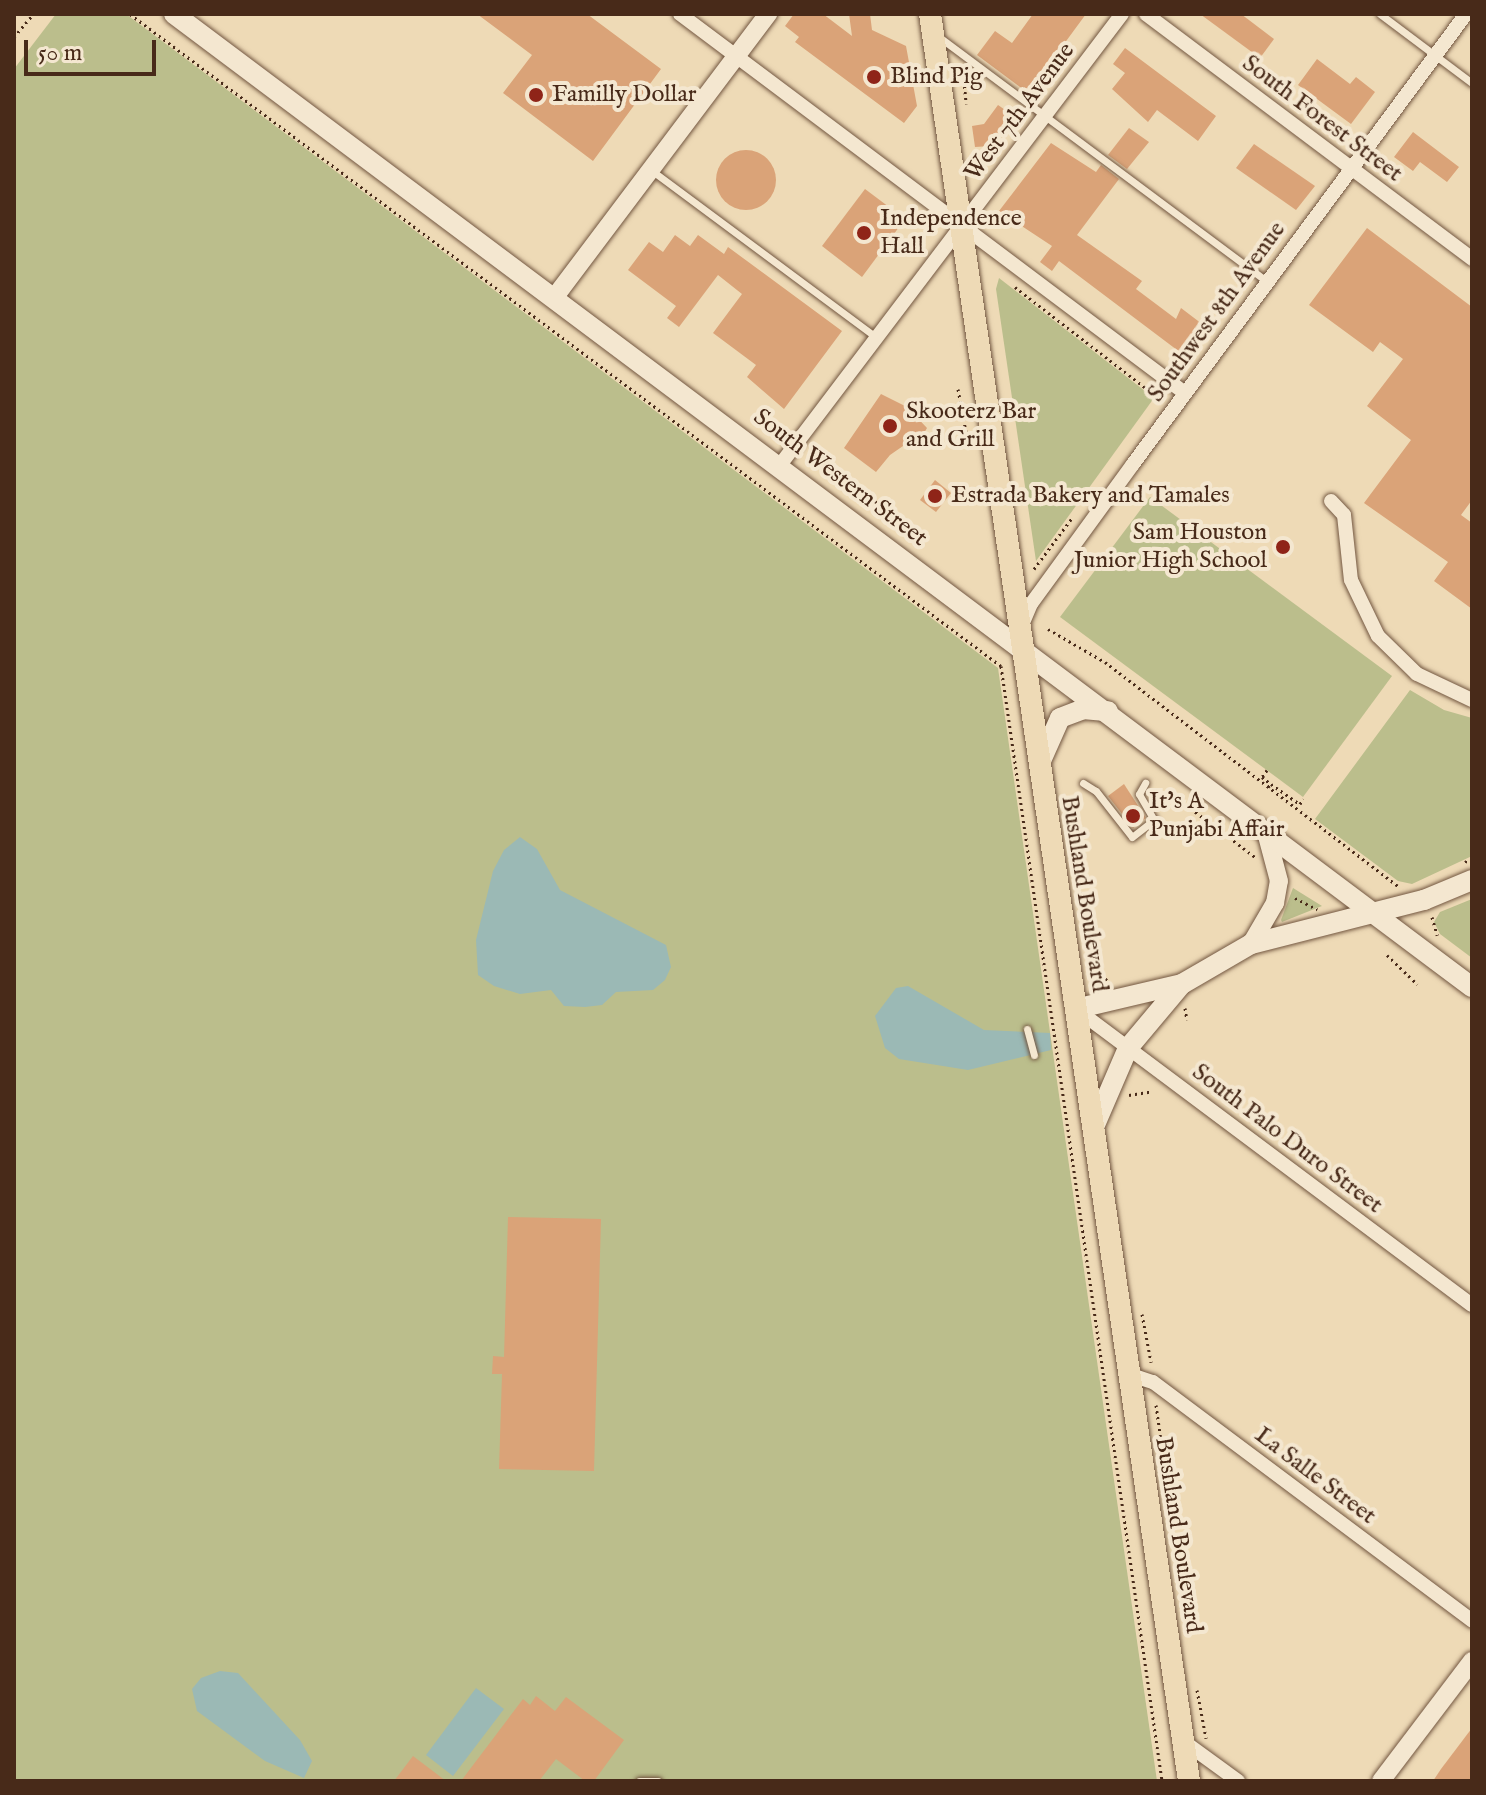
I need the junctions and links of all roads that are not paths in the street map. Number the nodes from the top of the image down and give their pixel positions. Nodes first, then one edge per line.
1 (174, 14) edge
2 (680, 14) edge
3 (768, 14) edge
4 (1122, 14) edge
5 (1146, 14) edge
6 (1380, 14) edge
7 (1466, 14) edge
8 (931, 23) edge
9 (1435, 55) junction
10 (737, 56) junction
11 (1472, 83) edge
12 (1047, 113) junction
13 (1351, 168) junction
14 (651, 170) junction
15 (961, 227) junction
16 (1472, 259) edge
17 (1268, 282) junction
18 (554, 298) junction
19 (876, 337) junction
20 (1185, 393) junction
21 (780, 465) junction
22 (1331, 501) dead end
23 (1019, 644) junction
24 (1472, 700) edge
25 (1110, 711) junction
26 (1039, 767) junction
27 (1083, 783) dead end
28 (1145, 783) dead end
29 (1263, 826) junction
30 (1472, 880) edge
31 (1373, 912) junction
32 (1251, 944) junction
33 (1472, 987) edge
34 (1183, 994) junction
35 (1075, 1009) junction
36 (1027, 1029) dead end
37 (1128, 1048) junction
38 (1034, 1055) dead end
39 (1092, 1135) junction
40 (1472, 1305) edge
41 (1128, 1374) junction
42 (1472, 1621) edge
43 (1472, 1661) edge
44 (1182, 1741) junction
45 (639, 1781) edge
46 (658, 1781) edge
47 (1189, 1781) edge
48 (1238, 1781) edge
49 (1381, 1781) edge

1 - 18 main road, South Western Street
2 - 10 street
3 - 10 street
4 - 12 street, West 7th Avenue
5 - 13 street, South Forest Street
6 - 9 lane
7 - 9 street, Southwest 8th Avenue
8 - 12 lane
8 - 15 main road, Bushland Boulevard
9 - 11 lane
9 - 13 street, Southwest 8th Avenue
10 - 14 street
10 - 15 street
12 - 15 street, West 7th Avenue
12 - 17 lane
13 - 16 street, South Forest Street
13 - 17 street, Southwest 8th Avenue
14 - 18 street
14 - 19 lane
15 - 19 street, West 7th Avenue
15 - 20 street
15 - 23 main road, Bushland Boulevard
17 - 20 street, Southwest 8th Avenue
18 - 21 main road, South Western Street
19 - 21 street, West 7th Avenue
20 - 23 street, Southwest 8th Avenue
21 - 23 main road, South Western Street
22 - 24 street
23 - 25 main road, South Western Street
23 - 26 main road, Bushland Boulevard
25 - 26 main road
25 - 29 main road, South Western Street
26 - 35 main road, Bushland Boulevard
27 - 28 lane
29 - 31 main road, South Western Street
29 - 32 street
30 - 31 main road
31 - 32 main road
31 - 33 main road, South Western Street
32 - 34 main road
34 - 35 main road
34 - 37 main road
35 - 37 street, South Palo Duro Street
35 - 39 main road, Bushland Boulevard
36 - 38 lane
37 - 39 main road
37 - 40 street, South Palo Duro Street
39 - 41 main road, Bushland Boulevard
41 - 42 street, La Salle Street
41 - 44 main road, Bushland Boulevard
43 - 49 street
44 - 47 main road, Bushland Boulevard
44 - 48 street
45 - 46 lane

